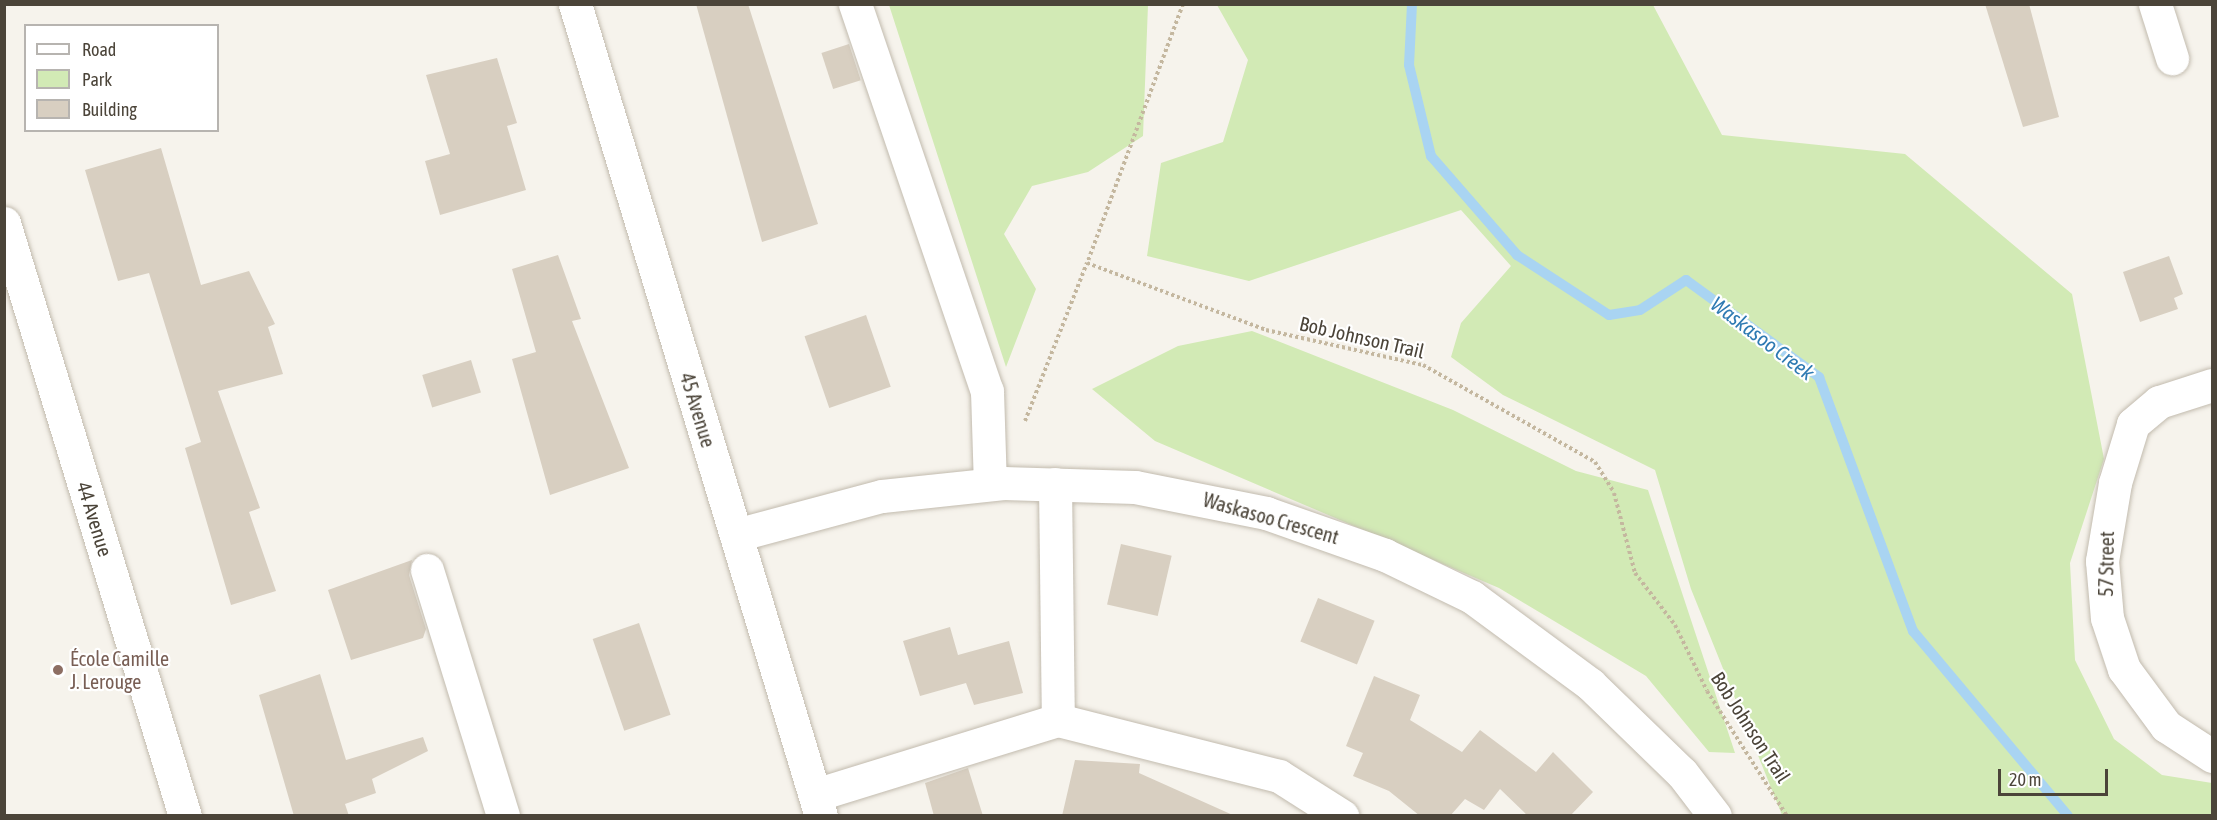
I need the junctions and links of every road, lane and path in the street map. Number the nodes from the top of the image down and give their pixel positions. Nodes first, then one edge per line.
1 (575, 4) edge
2 (855, 4) edge
3 (1183, 4) edge
4 (2155, 4) edge
5 (2172, 58) dead end
6 (4, 223) edge
7 (1087, 263) junction
8 (2212, 385) edge
9 (1022, 432) dead end
10 (990, 484) junction
11 (1055, 484) junction
12 (736, 535) junction
13 (427, 570) dead end
14 (1058, 720) junction
15 (2212, 756) edge
16 (818, 805) edge
17 (185, 816) edge
18 (502, 816) edge
19 (1342, 816) edge
20 (1715, 816) edge
21 (1787, 816) edge

1 - 12 street, 45 Avenue
2 - 10 street
3 - 7 path
4 - 5 street
6 - 17 street, 44 Avenue
7 - 9 path
7 - 21 path, Bob Johnson Trail
8 - 15 street, 57 Street
10 - 11 street, Waskasoo Crescent
10 - 12 street, Waskasoo Crescent
11 - 14 street
11 - 20 street, Waskasoo Crescent
12 - 16 street, 45 Avenue
13 - 18 street
14 - 16 street
14 - 19 street

